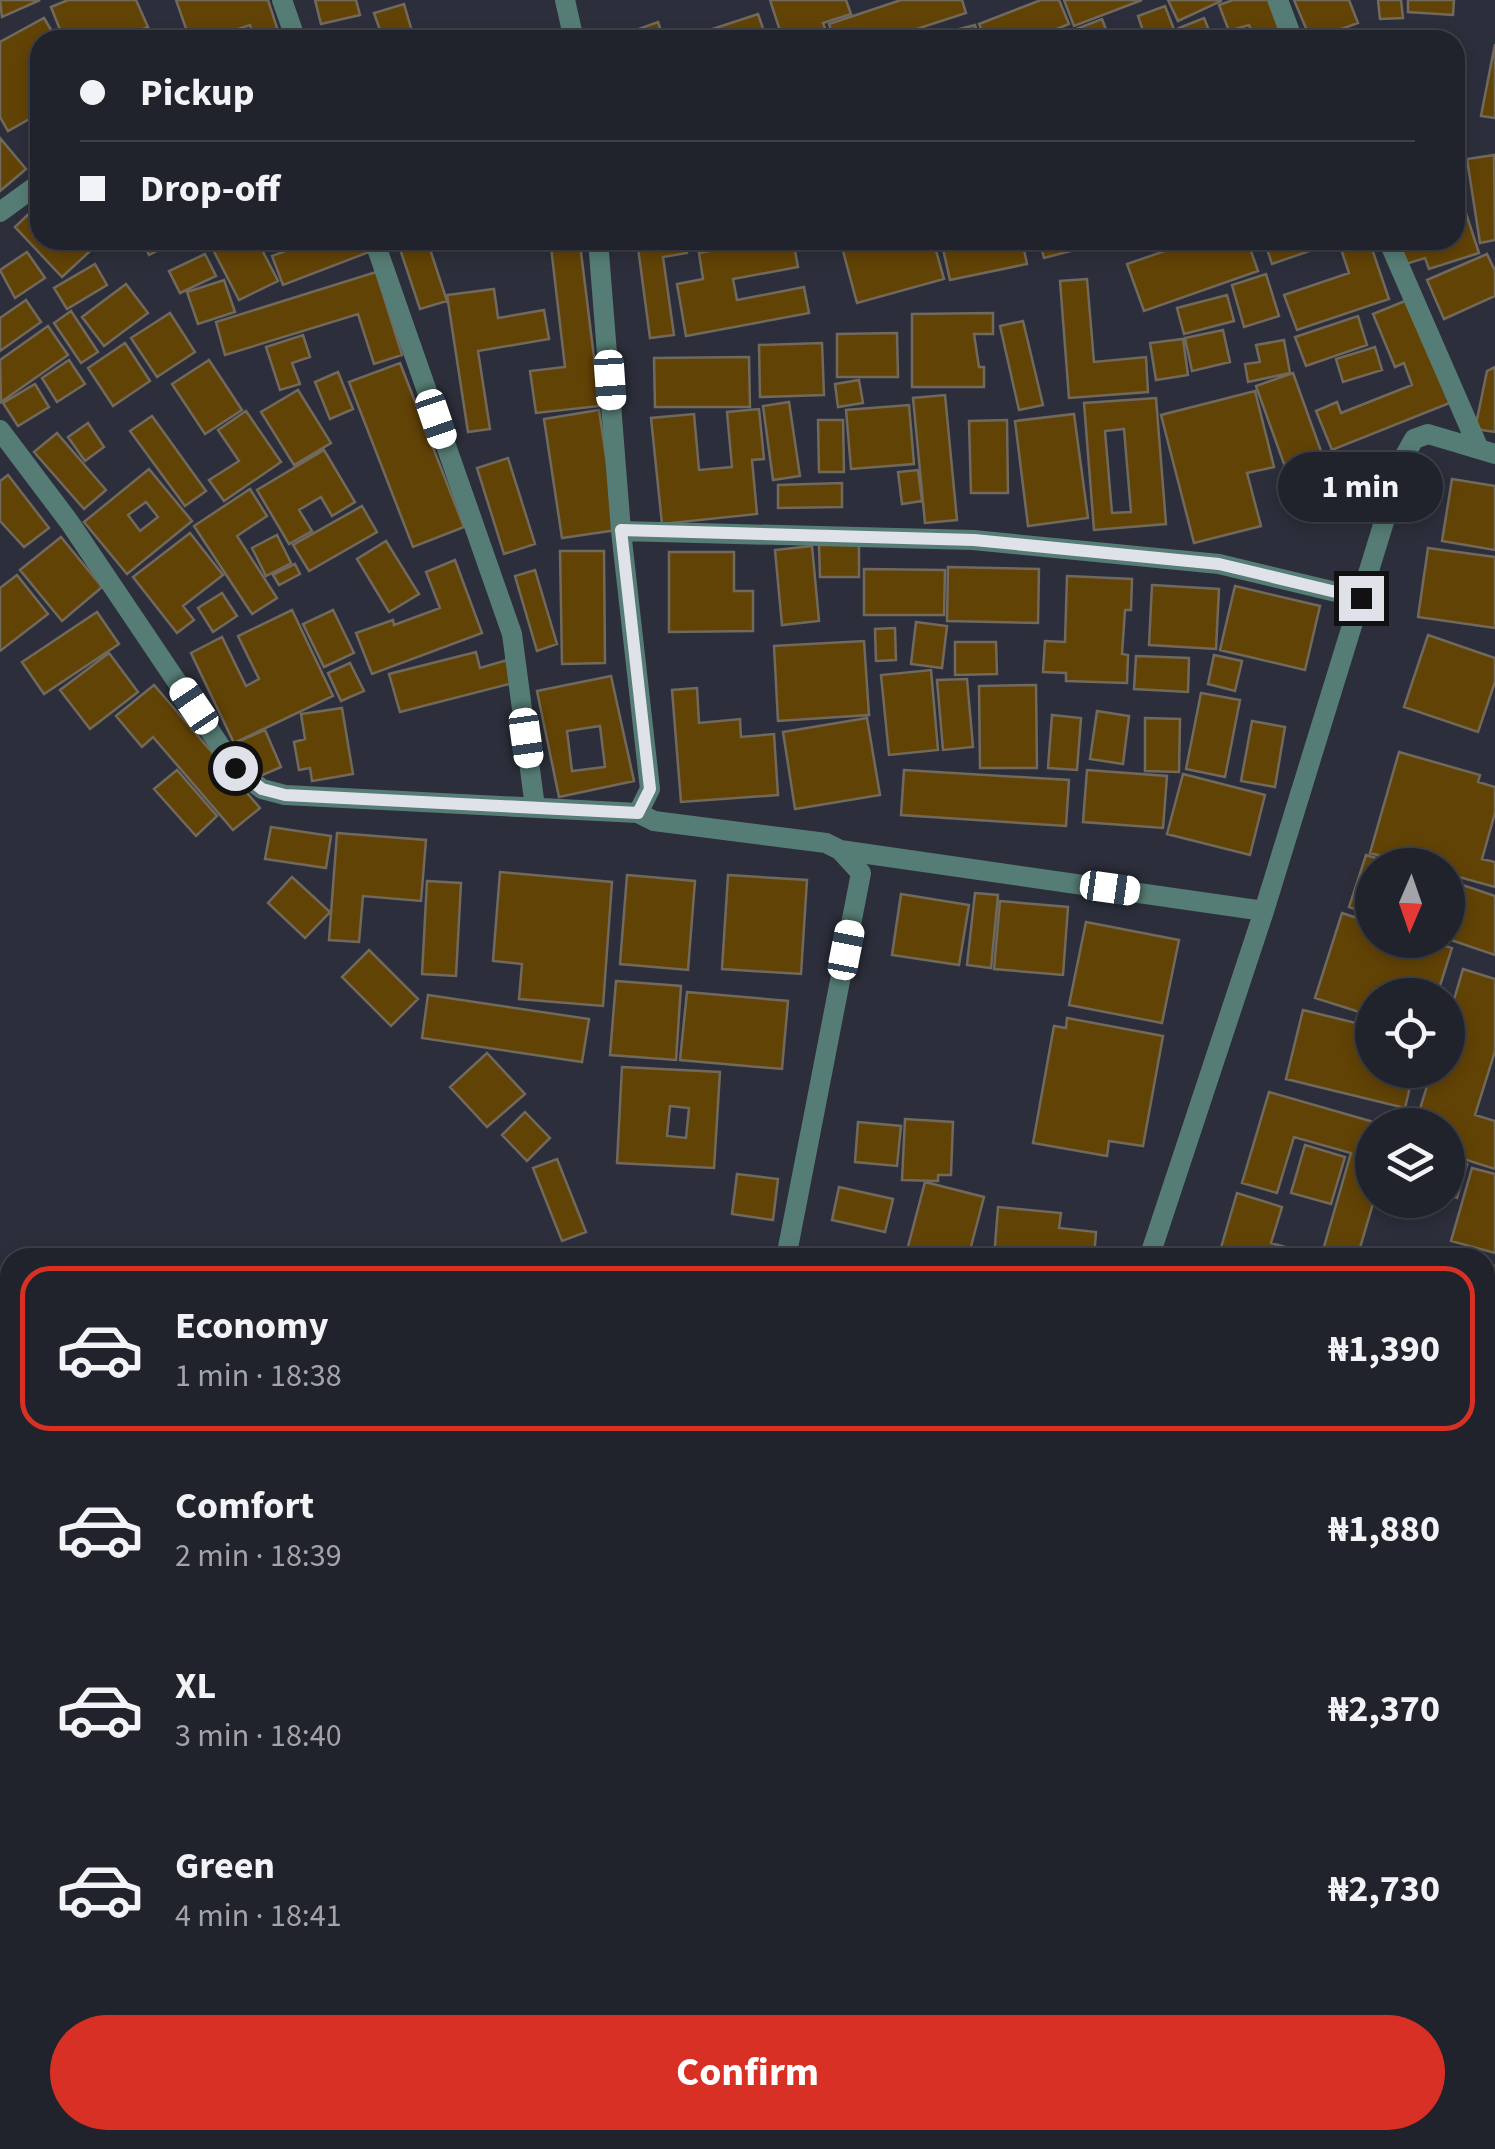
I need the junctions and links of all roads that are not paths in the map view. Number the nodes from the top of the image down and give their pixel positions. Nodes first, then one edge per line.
1 (282, 0) edge
2 (565, 0) edge
3 (1278, 0) edge
4 (292, 30) edge
5 (572, 30) edge
6 (1289, 30) edge
7 (30, 190) edge
8 (0, 212) edge
9 (378, 250) edge
10 (599, 250) edge
11 (1393, 250) edge
12 (0, 430) edge
13 (1487, 452) edge
14 (621, 530) junction
15 (1361, 598) junction
16 (535, 807) junction
17 (638, 813) junction
18 (840, 850) junction
19 (1264, 911) junction
20 (788, 1248) edge
21 (1153, 1248) edge

1 - 4 street
2 - 5 street
3 - 6 street
7 - 8 street
9 - 16 street
10 - 14 street
11 - 13 street
12 - 16 street
13 - 15 street
14 - 15 street
14 - 17 street
15 - 19 street
16 - 17 street
17 - 18 street
18 - 19 street
18 - 20 street
19 - 21 street

